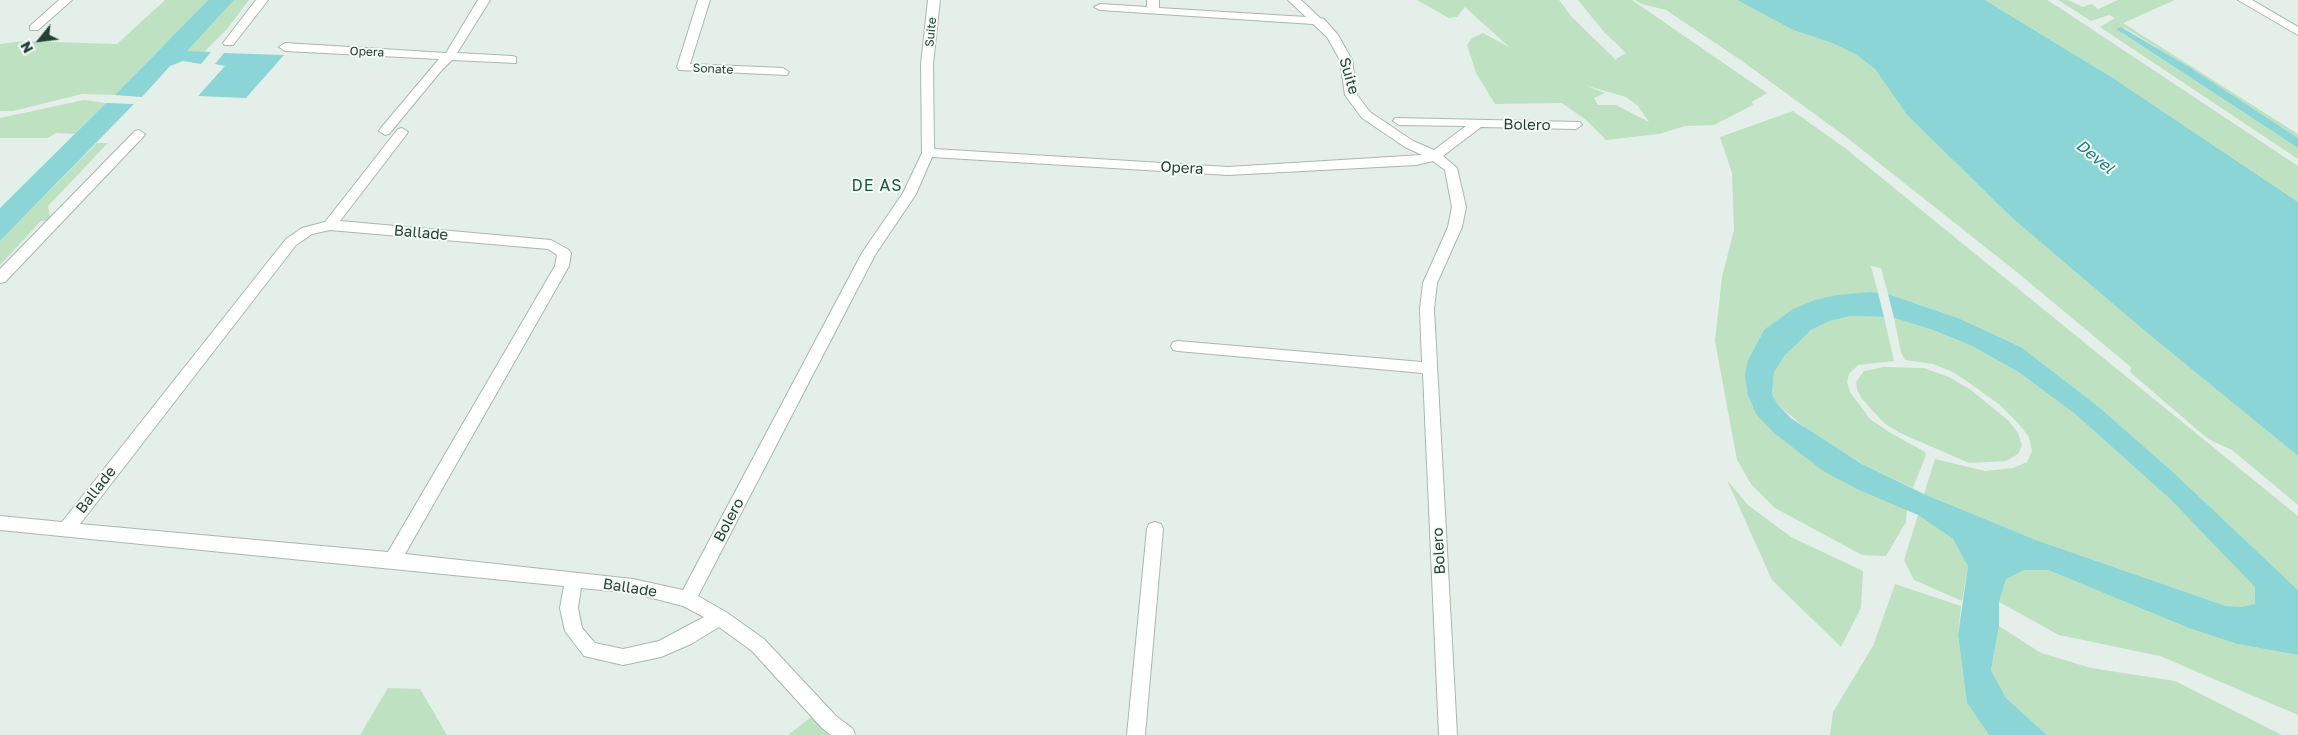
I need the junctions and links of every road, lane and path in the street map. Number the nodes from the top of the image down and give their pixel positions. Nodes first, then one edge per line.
1 (66, 0) edge
2 (262, 0) edge
3 (484, 0) edge
4 (704, 0) edge
5 (934, 0) edge
6 (1294, 0) edge
7 (2244, 0) edge
8 (1153, 6) edge
9 (1100, 7) dead end
10 (1320, 21) junction
11 (34, 28) dead end
12 (2298, 32) edge
13 (229, 42) dead end
14 (285, 47) dead end
15 (449, 56) junction
16 (512, 60) dead end
17 (783, 72) dead end
18 (1399, 121) dead end
19 (1477, 124) junction
20 (1576, 125) dead end
21 (385, 131) dead end
22 (402, 132) dead end
23 (139, 134) dead end
24 (928, 152) junction
25 (1435, 156) junction
26 (330, 225) junction
27 (0, 278) edge
28 (1178, 346) dead end
29 (1430, 368) junction
30 (0, 523) edge
31 (66, 529) junction
32 (1156, 529) dead end
33 (393, 560) junction
34 (573, 580) junction
35 (687, 599) junction
36 (720, 617) junction
37 (846, 735) edge
38 (1136, 735) edge
39 (1448, 735) edge

1 - 11 street
2 - 13 street
3 - 15 street
4 - 17 street, Sonate
5 - 24 street, Suite
6 - 10 street, Suite
7 - 12 street
8 - 9 street
8 - 10 street
10 - 25 street, Suite
14 - 15 street, Opera
15 - 16 street, Opera
15 - 21 street
18 - 19 street, Bolero
19 - 20 street, Bolero
19 - 25 street
22 - 26 street
23 - 27 street
24 - 25 street, Opera
24 - 35 street, Bolero
25 - 29 street, Bolero
26 - 31 street, Ballade
26 - 33 street, Ballade
28 - 29 street
29 - 39 street, Bolero
30 - 31 street, Ballade
31 - 33 street, Ballade
32 - 38 street
33 - 34 street, Ballade
34 - 35 street, Ballade
34 - 36 street
35 - 36 street
36 - 37 street

